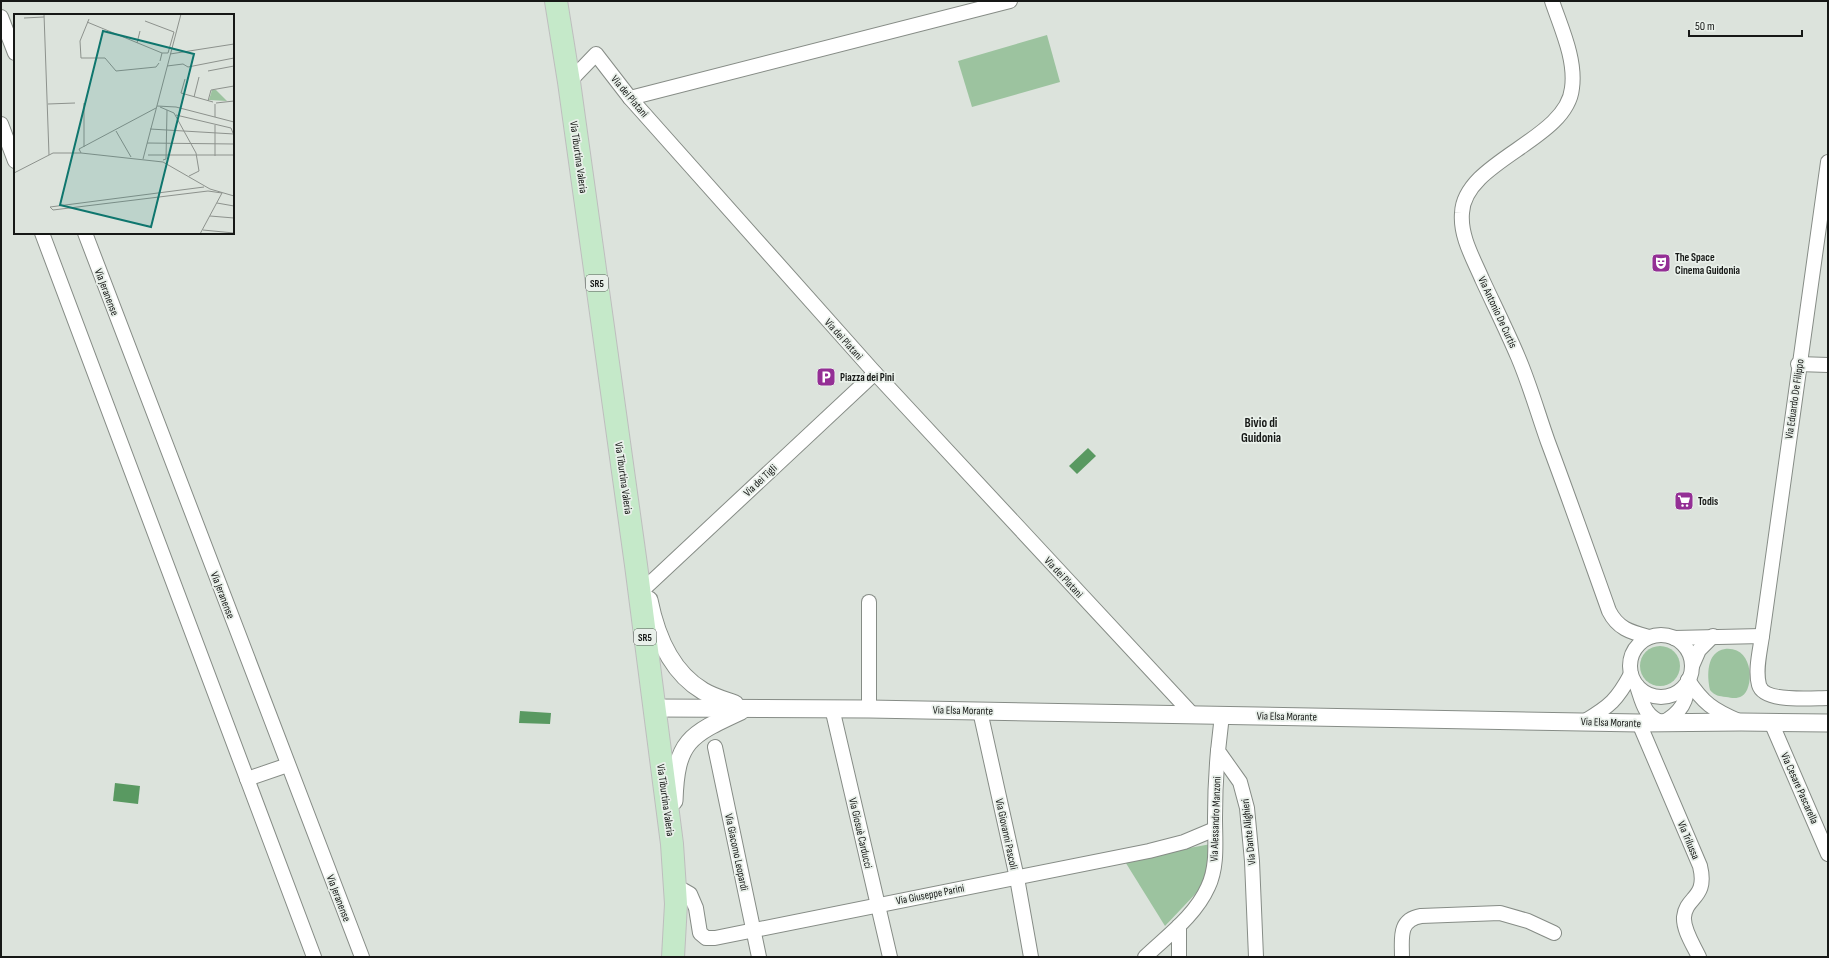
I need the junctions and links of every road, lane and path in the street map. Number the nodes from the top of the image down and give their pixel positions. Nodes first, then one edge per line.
1 (556, 1) edge
2 (1010, 1) edge
3 (1552, 1) edge
4 (1, 17) edge
5 (14, 50) edge
6 (569, 82) junction
7 (630, 98) junction
8 (1, 124) edge
9 (14, 158) edge
10 (1828, 162) edge
11 (42, 234) edge
12 (85, 234) edge
13 (1798, 364) junction
14 (1828, 365) edge
15 (875, 373) junction
16 (636, 565) junction
17 (646, 587) junction
18 (869, 602) dead end
19 (1713, 636) junction
20 (1762, 636) junction
21 (1649, 637) junction
22 (1674, 638) junction
23 (1690, 673) junction
24 (1634, 680) junction
25 (1828, 698) edge
26 (654, 708) junction
27 (746, 708) junction
28 (832, 708) junction
29 (869, 709) junction
30 (980, 711) junction
31 (1193, 715) junction
32 (1222, 715) junction
33 (1585, 721) junction
34 (1741, 722) junction
35 (1771, 722) junction
36 (1639, 723) junction
37 (1662, 723) junction
38 (1828, 723) edge
39 (715, 746) dead end
40 (1218, 751) junction
41 (288, 765) junction
42 (247, 779) junction
43 (1215, 830) junction
44 (672, 844) junction
45 (1828, 854) edge
46 (1017, 878) junction
47 (676, 890) junction
48 (878, 905) junction
49 (1179, 926) junction
50 (753, 929) junction
51 (1554, 934) dead end
52 (314, 957) edge
53 (362, 957) edge
54 (673, 957) edge
55 (759, 957) edge
56 (890, 957) edge
57 (1031, 957) edge
58 (1145, 957) edge
59 (1179, 957) edge
60 (1256, 957) edge
61 (1402, 957) edge
62 (1699, 957) edge

1 - 6 main road, Via Tiburtina Valeria / SR5
2 - 7 street
3 - 21 street, Via Antonio De Curtis
4 - 5 street
6 - 7 street, Via dei Platani
6 - 16 main road, Via Tiburtina Valeria / SR5
7 - 15 street, Via dei Platani
8 - 9 street
10 - 13 street, Via Eduardo De Filippo
11 - 42 street
12 - 41 street, Via Jeranense
13 - 14 street
13 - 20 street, Via Eduardo De Filippo
15 - 17 street, Via dei Tigli
15 - 31 street, Via dei Platani
16 - 17 street, Via Elsa Morante
16 - 26 main road, Via Tiburtina Valeria / SR5
17 - 27 street, Via Elsa Morante
18 - 29 street
19 - 20 street
19 - 22 street
19 - 23 street
20 - 25 street, Via Eduardo De Filippo
21 - 22 street
21 - 24 street
22 - 23 street
23 - 24 street
23 - 34 street
23 - 37 street
24 - 33 street
24 - 37 street
26 - 27 street, Via Elsa Morante
26 - 44 main road, Via Tiburtina Valeria / SR5
27 - 28 street, Via Elsa Morante
27 - 44 street, Via Elsa Morante
28 - 29 street, Via Elsa Morante
28 - 48 street, Via Giosuè Carducci
29 - 30 street, Via Elsa Morante
30 - 31 street, Via Elsa Morante
30 - 46 street, Via Giovanni Pascoli
31 - 32 street, Via Elsa Morante
32 - 33 street, Via Elsa Morante
32 - 40 street
33 - 36 street, Via Elsa Morante
34 - 35 street, Via Elsa Morante
34 - 37 street, Via Elsa Morante
35 - 38 street, Via Elsa Morante
35 - 45 street, Via Cesare Pascarella
36 - 37 street, Via Elsa Morante
36 - 62 street, Via Trilussa
39 - 50 street, Via Giacomo Leopardi
40 - 43 street, Via Alessandro Manzoni
40 - 60 street, Via Dante Alighieri
41 - 42 street
41 - 53 street, Via Jeranense
42 - 52 street
43 - 46 street, Via Giuseppe Parini
43 - 49 street, Via Alessandro Manzoni
44 - 47 main road, Via Tiburtina Valeria / SR5
46 - 48 street, Via Giuseppe Parini
46 - 57 street, Via Giovanni Pascoli
47 - 50 street, Via Giuseppe Parini
47 - 54 main road, Via Tiburtina Valeria / SR5
48 - 50 street, Via Giuseppe Parini
48 - 56 street, Via Giosuè Carducci
49 - 58 street, Via Alessandro Manzoni
49 - 59 street
50 - 55 street, Via Giacomo Leopardi
51 - 61 street

